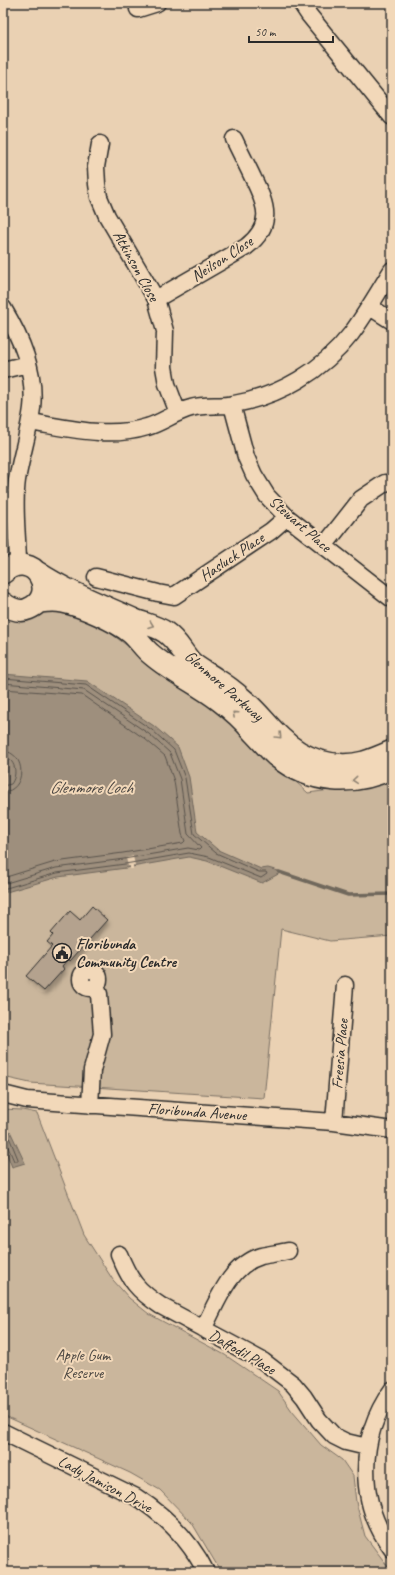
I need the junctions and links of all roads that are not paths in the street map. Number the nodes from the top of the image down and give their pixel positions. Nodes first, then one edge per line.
1 (157, 3) edge
2 (301, 3) edge
3 (138, 9) dead end
4 (392, 117) edge
5 (234, 139) dead end
6 (100, 144) dead end
7 (392, 270) edge
8 (156, 299) junction
9 (370, 307) junction
10 (3, 308) edge
11 (392, 321) edge
12 (28, 364) junction
13 (3, 370) edge
14 (232, 405) junction
15 (178, 413) junction
16 (30, 422) junction
17 (386, 483) dead end
18 (287, 517) junction
19 (324, 546) junction
20 (19, 570) edge
21 (96, 577) dead end
22 (392, 599) edge
23 (39, 602) junction
24 (5, 606) edge
25 (392, 751) edge
26 (392, 768) edge
27 (345, 985) dead end
28 (96, 986) dead end
29 (3, 1094) edge
30 (90, 1105) junction
31 (334, 1122) junction
32 (392, 1130) edge
33 (288, 1251) dead end
34 (119, 1254) dead end
35 (203, 1329) junction
36 (392, 1390) edge
37 (3, 1432) edge
38 (367, 1447) junction
39 (392, 1549) edge
40 (206, 1572) edge

1 - 3 street
2 - 4 street
5 - 8 street, Neilson Close
6 - 8 street, Atkinson Close
7 - 9 street
8 - 15 street, Atkinson Close
9 - 11 street
9 - 14 street
10 - 12 street
12 - 13 street
12 - 16 street
14 - 15 street
14 - 18 street, Stewart Place
15 - 16 street
16 - 20 street
17 - 19 street
18 - 19 street, Stewart Place
18 - 21 street, Hasluck Place
19 - 22 street, Stewart Place
20 - 23 main road
20 -> 25 main road, Glenmore Parkway
23 - 24 main road
26 -> 23 main road, Glenmore Parkway
27 - 31 street, Freesia Place
28 - 30 street
29 - 30 street, Floribunda Avenue
30 - 31 street, Floribunda Avenue
31 - 32 street, Floribunda Avenue
33 - 35 street
34 - 35 street, Daffodil Place
35 - 38 street, Daffodil Place
36 - 38 street
37 - 40 street, Lady Jamison Drive
38 - 39 street

